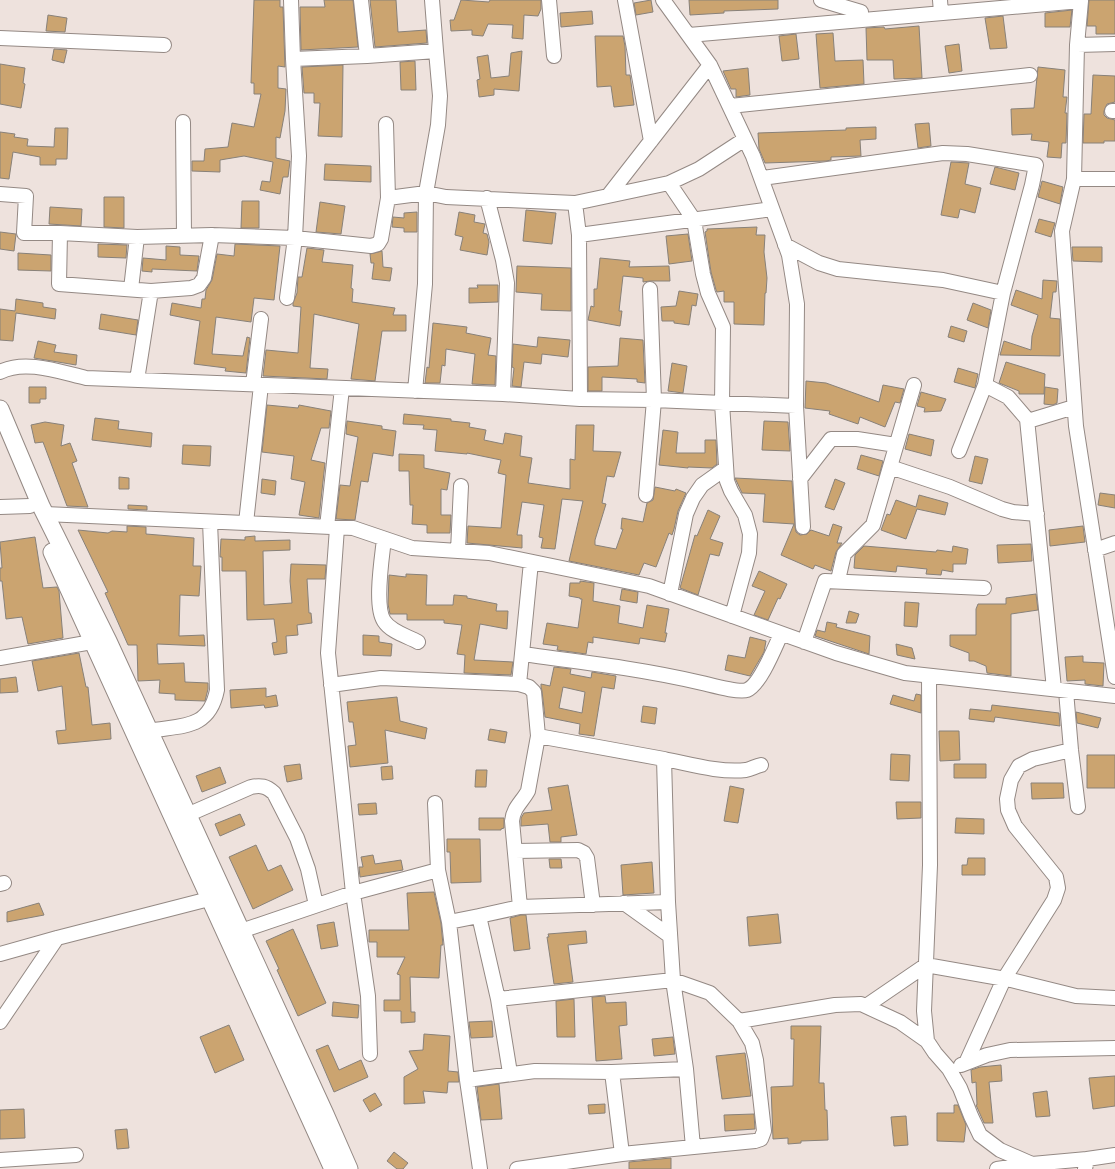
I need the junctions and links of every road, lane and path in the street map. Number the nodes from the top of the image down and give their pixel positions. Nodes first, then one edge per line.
1 (291, 0) edge
2 (361, 0) edge
3 (432, 0) edge
4 (549, 0) edge
5 (625, 0) edge
6 (664, 0) edge
7 (821, 0) edge
8 (1080, 0) edge
9 (941, 6) edge
10 (862, 10) edge
11 (689, 35) junction
12 (0, 38) edge
13 (1115, 44) edge
14 (164, 45) dead end
15 (1077, 45) junction
16 (436, 51) junction
17 (367, 56) junction
18 (554, 56) dead end
19 (293, 59) junction
20 (710, 65) junction
21 (1030, 75) dead end
22 (730, 106) junction
23 (182, 122) dead end
24 (386, 124) dead end
25 (745, 140) junction
26 (651, 141) junction
27 (762, 178) junction
28 (1074, 179) junction
29 (1115, 179) edge
30 (669, 183) junction
31 (426, 193) junction
32 (0, 194) edge
33 (608, 196) junction
34 (388, 198) junction
35 (487, 198) junction
36 (575, 203) junction
37 (772, 209) junction
38 (694, 220) junction
39 (60, 233) junction
40 (212, 235) junction
41 (579, 235) junction
42 (184, 236) junction
43 (137, 237) junction
44 (295, 238) junction
45 (785, 245) junction
46 (131, 289) junction
47 (650, 289) dead end
48 (151, 291) junction
49 (1003, 293) junction
50 (287, 298) dead end
51 (261, 319) dead end
52 (0, 372) edge
53 (137, 380) junction
54 (258, 384) junction
55 (914, 385) dead end
56 (984, 385) junction
57 (342, 388) junction
58 (415, 391) junction
59 (503, 394) junction
60 (580, 399) junction
61 (654, 400) junction
62 (722, 403) junction
63 (796, 406) junction
64 (1074, 407) junction
65 (0, 409) edge
66 (1027, 419) junction
67 (0, 438) edge
68 (896, 446) junction
69 (959, 451) dead end
70 (890, 467) junction
71 (726, 468) junction
72 (800, 479) junction
73 (461, 486) dead end
74 (646, 494) dead end
75 (30, 506) junction
76 (0, 507) edge
77 (46, 514) junction
78 (1037, 514) junction
79 (210, 522) junction
80 (246, 524) junction
81 (332, 527) junction
82 (803, 527) dead end
83 (384, 539) junction
84 (1115, 543) edge
85 (1095, 550) junction
86 (458, 551) junction
87 (531, 562) junction
88 (838, 580) junction
89 (984, 588) dead end
90 (670, 594) junction
91 (732, 616) junction
92 (781, 634) junction
93 (92, 642) junction
94 (418, 642) dead end
95 (804, 642) junction
96 (522, 654) junction
97 (0, 658) edge
98 (929, 676) junction
99 (1115, 677) edge
100 (331, 684) junction
101 (519, 684) junction
102 (1060, 690) junction
103 (1115, 696) edge
104 (149, 731) junction
105 (538, 736) junction
106 (1071, 750) junction
107 (664, 759) junction
108 (761, 765) dead end
109 (435, 803) dead end
110 (1078, 807) dead end
111 (187, 815) junction
112 (515, 851) junction
113 (438, 870) junction
114 (353, 893) junction
115 (209, 900) junction
116 (668, 902) junction
117 (624, 904) junction
118 (316, 905) junction
119 (593, 905) junction
120 (520, 907) junction
121 (479, 916) junction
122 (449, 922) junction
123 (241, 931) junction
124 (670, 936) junction
125 (57, 938) junction
126 (0, 954) edge
127 (926, 965) junction
128 (1004, 979) junction
129 (673, 980) junction
130 (1115, 998) edge
131 (498, 999) junction
132 (866, 1006) junction
133 (739, 1021) junction
134 (0, 1022) edge
135 (927, 1040) junction
136 (1115, 1048) edge
137 (370, 1054) dead end
138 (966, 1063) junction
139 (686, 1069) junction
140 (949, 1069) junction
141 (612, 1072) junction
142 (510, 1073) junction
143 (468, 1080) junction
144 (693, 1147) junction
145 (622, 1154) junction
146 (76, 1155) dead end
147 (1115, 1155) edge
148 (0, 1160) edge
149 (608, 1163) edge
150 (1032, 1164) junction
151 (1086, 1164) edge
152 (333, 1169) edge
153 (349, 1169) edge
154 (480, 1169) edge
155 (517, 1169) edge
156 (997, 1169) edge

1 - 19 street
2 - 17 street
3 - 16 street
4 - 18 street
5 - 26 street
6 - 11 street
7 - 10 street
8 - 9 street
8 - 15 street
9 - 10 street
10 - 11 street
11 - 20 street
12 - 14 street
13 - 15 street
15 - 28 street
16 - 17 street
16 - 31 street
17 - 19 street
19 - 44 street
20 - 22 street
20 - 26 street
21 - 22 street
22 - 25 street
23 - 42 street
24 - 34 street
25 - 27 street
25 - 30 street
26 - 33 street
27 - 37 street
27 - 49 street
28 - 29 street
28 - 64 street
30 - 33 street
30 - 38 street
31 - 34 street
31 - 35 street
31 - 58 street
32 - 39 street
33 - 36 street
34 - 44 street
35 - 36 street
35 - 59 street
36 - 41 street
37 - 38 street
37 - 45 street
38 - 41 street
38 - 62 street
39 - 43 street
39 - 46 street
40 - 42 street
40 - 44 street
40 - 48 street
41 - 60 street
42 - 43 street
43 - 46 street
44 - 50 street
45 - 49 street
45 - 63 street
46 - 48 street
47 - 61 street
48 - 53 street
49 - 56 street
51 - 54 street
52 - 53 street
53 - 54 street
54 - 57 street
54 - 80 street
55 - 68 street
56 - 66 street
56 - 69 street
57 - 58 street
57 - 81 street
58 - 59 street
59 - 60 street
60 - 61 street
61 - 62 street
61 - 74 street
62 - 63 street
62 - 71 street
63 - 72 street
64 - 66 street
64 - 85 street
65 - 77 main road
66 - 78 street
67 - 75 main road
68 - 70 street
68 - 72 street
70 - 78 street
70 - 88 street
71 - 90 street
71 - 91 street
72 - 82 street
73 - 86 street
75 - 76 street
75 - 93 main road
77 - 79 street
77 - 104 main road
78 - 102 street
79 - 80 street
79 - 104 street
80 - 81 street
81 - 83 street
81 - 100 street
83 - 86 street
83 - 94 street
84 - 85 street
85 - 99 street
86 - 87 street
87 - 90 street
87 - 96 street
88 - 89 street
88 - 95 street
90 - 91 street
91 - 92 street
92 - 95 street
92 - 96 street
93 - 97 street
93 - 115 main road
95 - 98 street
96 - 101 street
98 - 102 street
98 - 127 street
100 - 101 street
100 - 114 street
101 - 105 street
102 - 103 street
102 - 106 street
104 - 111 main road
105 - 107 street
105 - 112 street
106 - 110 street
106 - 128 street
107 - 108 street
107 - 116 street
109 - 113 street
111 - 118 street
111 - 123 main road
112 - 119 street
112 - 120 street
113 - 114 street
113 - 122 street
114 - 118 street
114 - 137 street
115 - 125 street
115 - 152 main road
116 - 117 street
116 - 124 street
117 - 119 street
117 - 124 street
118 - 123 street
119 - 120 street
120 - 121 street
121 - 122 street
121 - 131 street
122 - 143 street
123 - 153 main road
124 - 129 street
125 - 126 street
125 - 134 street
127 - 128 street
127 - 132 street
127 - 135 street
128 - 130 street
128 - 138 street
129 - 131 street
129 - 133 street
129 - 139 street
131 - 142 street
132 - 133 street
132 - 135 street
133 - 144 street
135 - 140 street
136 - 138 street
138 - 140 street
139 - 141 street
139 - 144 street
140 - 150 street
141 - 142 street
141 - 145 street
142 - 143 street
143 - 154 street
144 - 145 street
145 - 149 street
146 - 148 street
147 - 151 street
149 - 155 street
150 - 151 street
150 - 156 street

